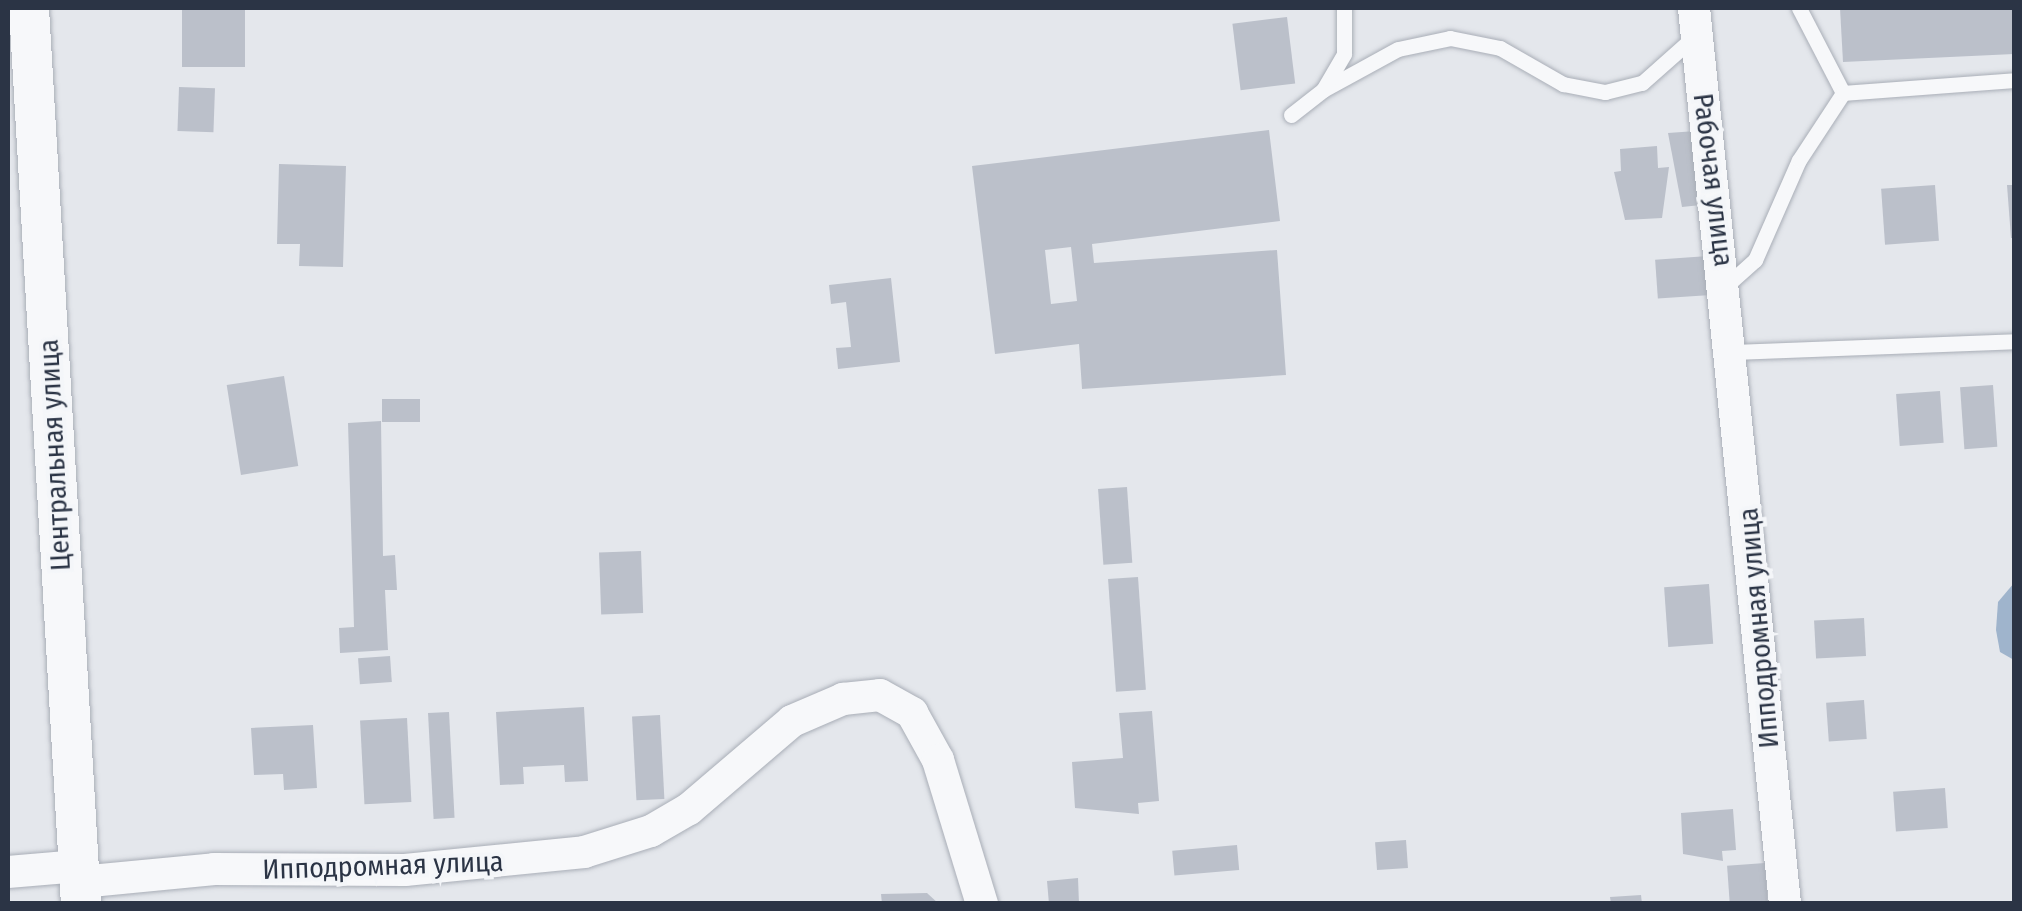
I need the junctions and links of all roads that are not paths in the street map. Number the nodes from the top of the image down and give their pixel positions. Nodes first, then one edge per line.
1 (30, 8) edge
2 (1344, 8) edge
3 (1798, 8) edge
4 (1694, 22) edge
5 (2014, 80) edge
6 (1323, 90) junction
7 (1842, 93) junction
8 (1292, 114) dead end
9 (1727, 285) junction
10 (2014, 341) edge
11 (1734, 352) junction
12 (8, 872) edge
13 (80, 884) edge
14 (982, 904) edge
15 (1785, 904) edge

1 - 13 street, Центральная улица
2 - 6 lane
3 - 7 lane
4 - 6 lane
4 - 9 street, Рабочая улица
5 - 7 lane
6 - 8 lane
7 - 9 lane
9 - 11 street, Рабочая улица
10 - 11 lane
11 - 15 street, Ипподромная улица
12 - 13 street, Ипподромная улица
13 - 14 street, Ипподромная улица

